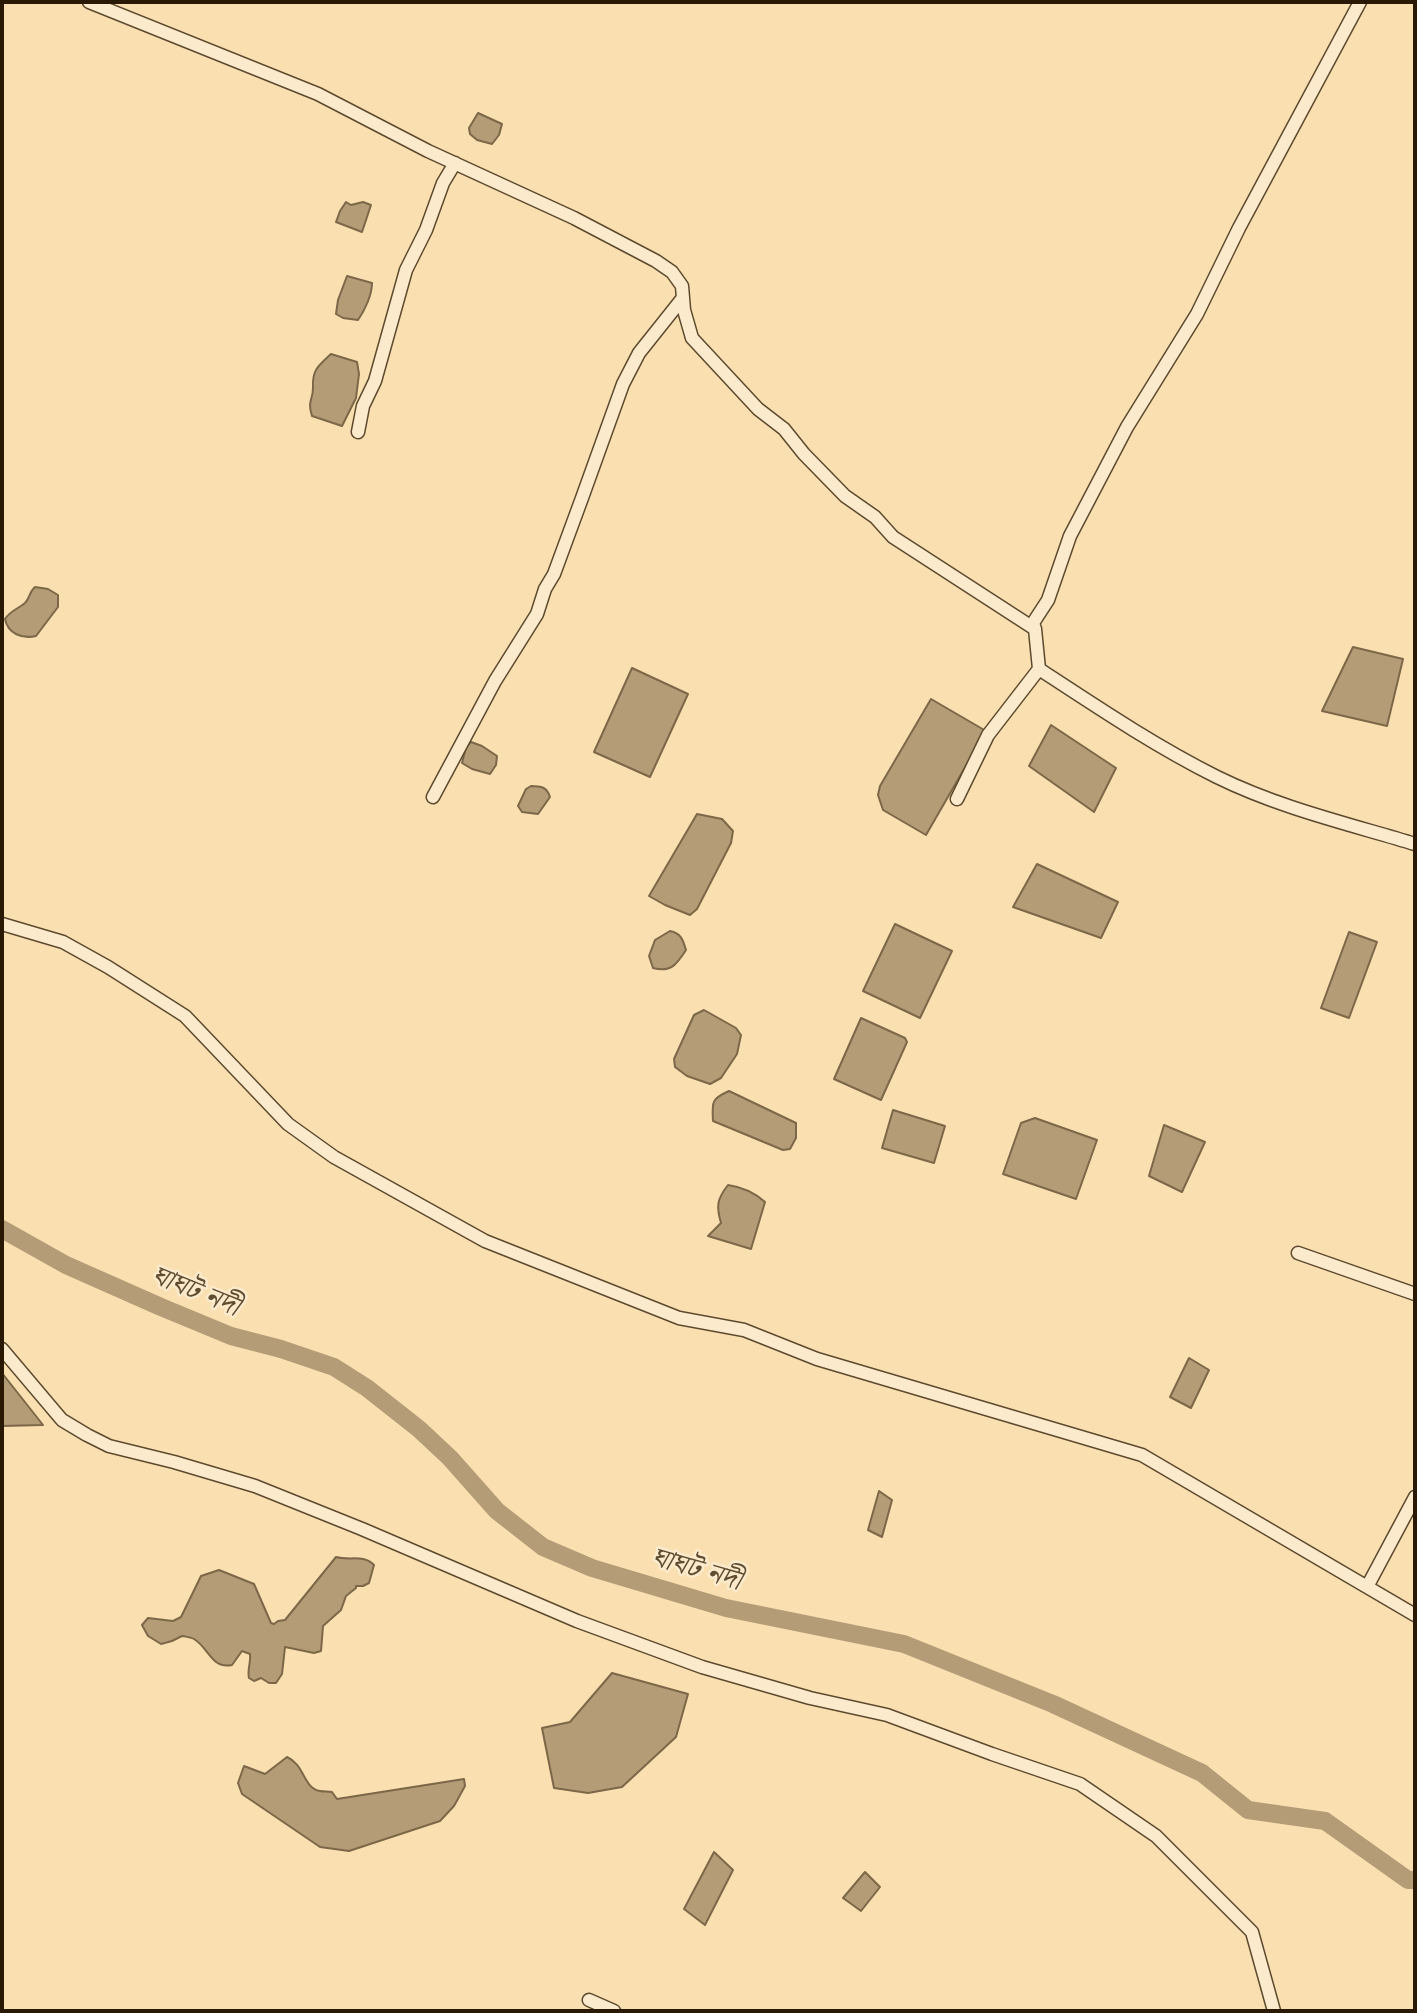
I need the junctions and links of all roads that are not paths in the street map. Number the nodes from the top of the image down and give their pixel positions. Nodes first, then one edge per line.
1 (89, 2) edge
2 (1360, 2) edge
3 (455, 163) junction
4 (682, 299) junction
5 (358, 432) dead end
6 (1035, 629) junction
7 (1039, 669) junction
8 (433, 797) dead end
9 (957, 799) dead end
10 (1415, 844) edge
11 (2, 924) edge
12 (1298, 1253) dead end
13 (1415, 1294) edge
14 (2, 1349) edge
15 (1415, 1497) edge
16 (1367, 1587) junction
17 (1415, 1615) edge
18 (589, 2000) dead end
19 (614, 2011) edge
20 (1274, 2011) edge

1 - 3 street
2 - 6 street
3 - 4 street
3 - 5 street
4 - 6 street
4 - 8 street
6 - 7 street
7 - 9 street
7 - 10 street
11 - 16 street
12 - 13 street
14 - 20 street
15 - 16 street
16 - 17 street
18 - 19 street

